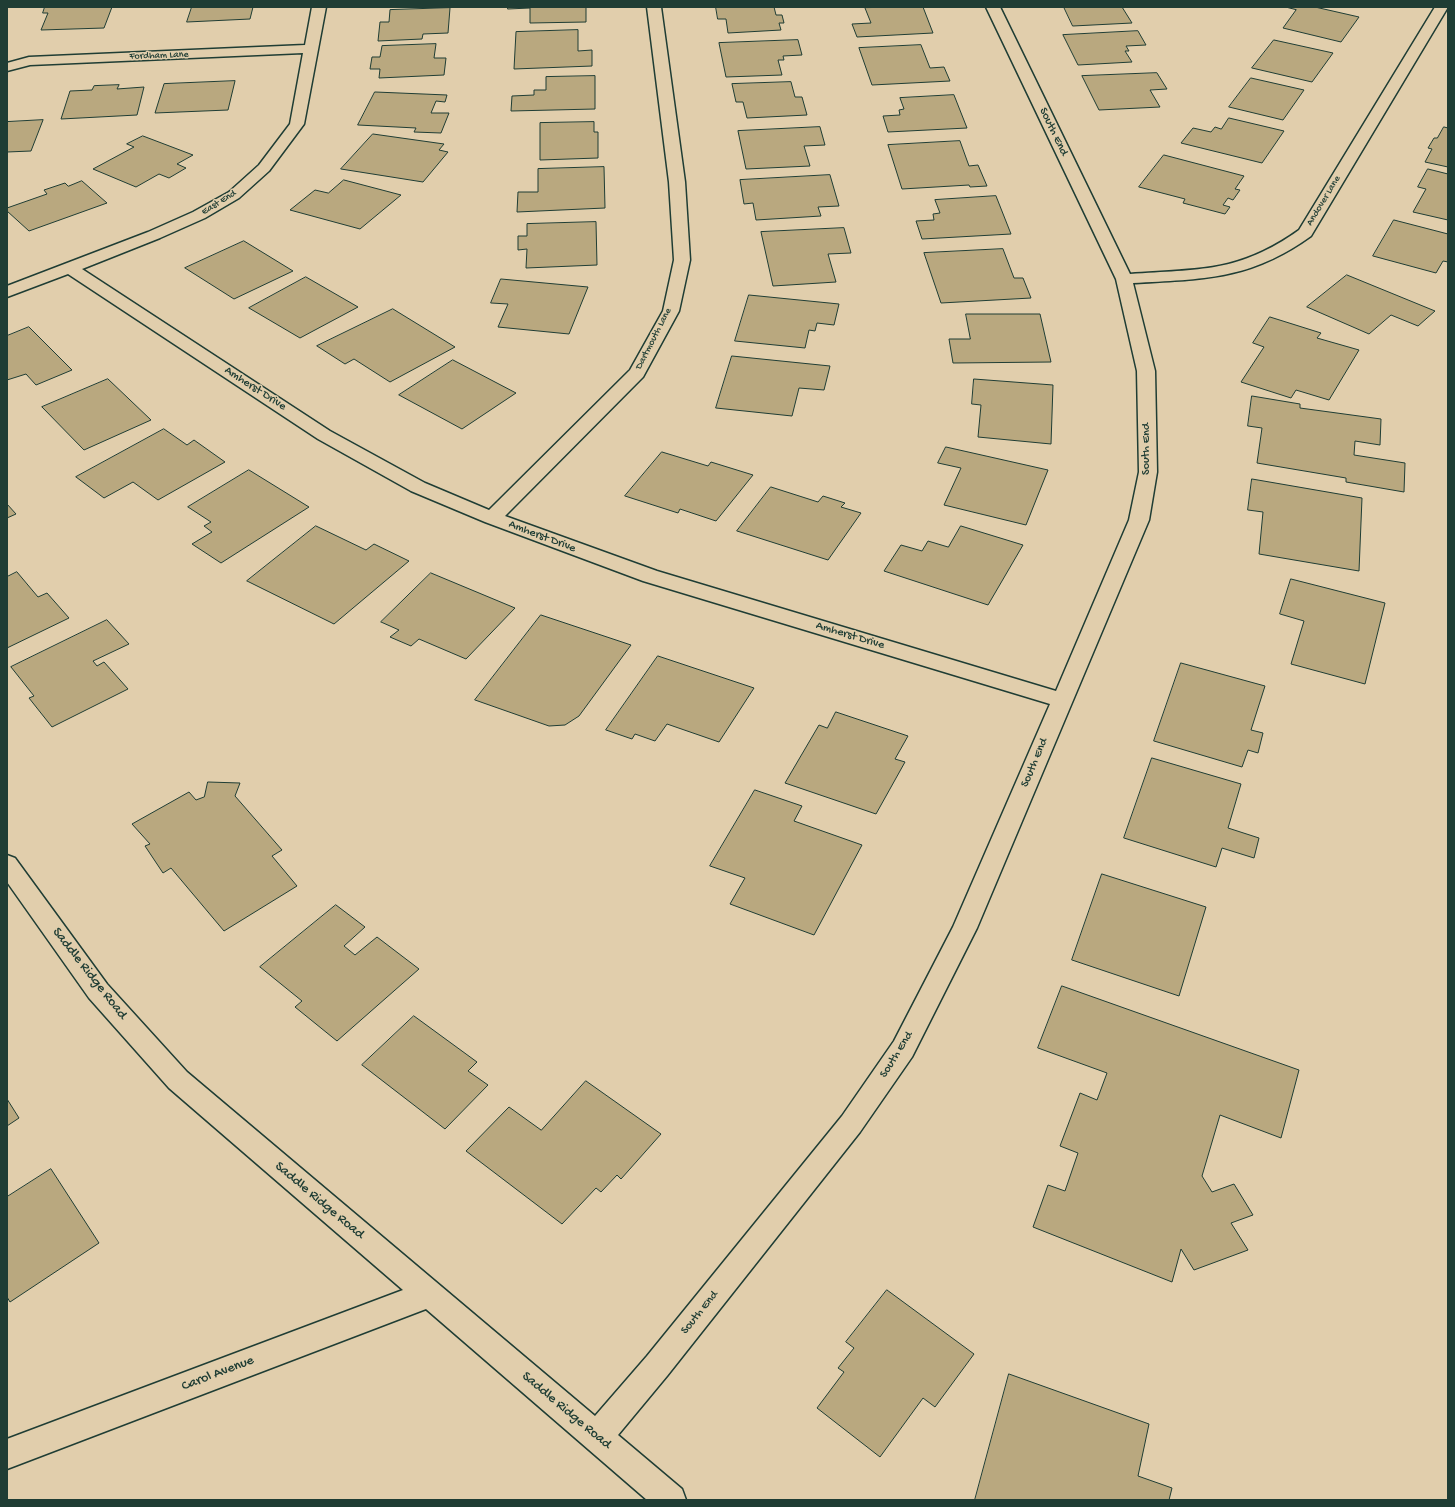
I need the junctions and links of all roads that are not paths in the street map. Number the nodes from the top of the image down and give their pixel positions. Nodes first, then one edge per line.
1 (319, 7) edge
2 (654, 7) edge
3 (994, 7) edge
4 (1442, 7) edge
5 (311, 50) junction
6 (7, 67) edge
7 (70, 268) junction
8 (1124, 279) junction
9 (7, 292) edge
10 (492, 518) junction
11 (1061, 700) junction
12 (7, 864) edge
13 (429, 1294) junction
14 (597, 1437) junction
15 (7, 1454) edge
16 (671, 1500) edge

1 - 5 street, East End
2 - 10 street, Dartmouth Lane
3 - 8 street, South End
4 - 8 street, Andover Lane
5 - 6 street, Fordham Lane
5 - 7 street, East End
7 - 9 street, East End
7 - 10 street, Amherst Drive
8 - 11 street, South End
10 - 11 street, Amherst Drive
11 - 14 street, South End
12 - 13 street, Saddle Ridge Road
13 - 14 street, Saddle Ridge Road
13 - 15 street, Carol Avenue
14 - 16 street, Saddle Ridge Road

